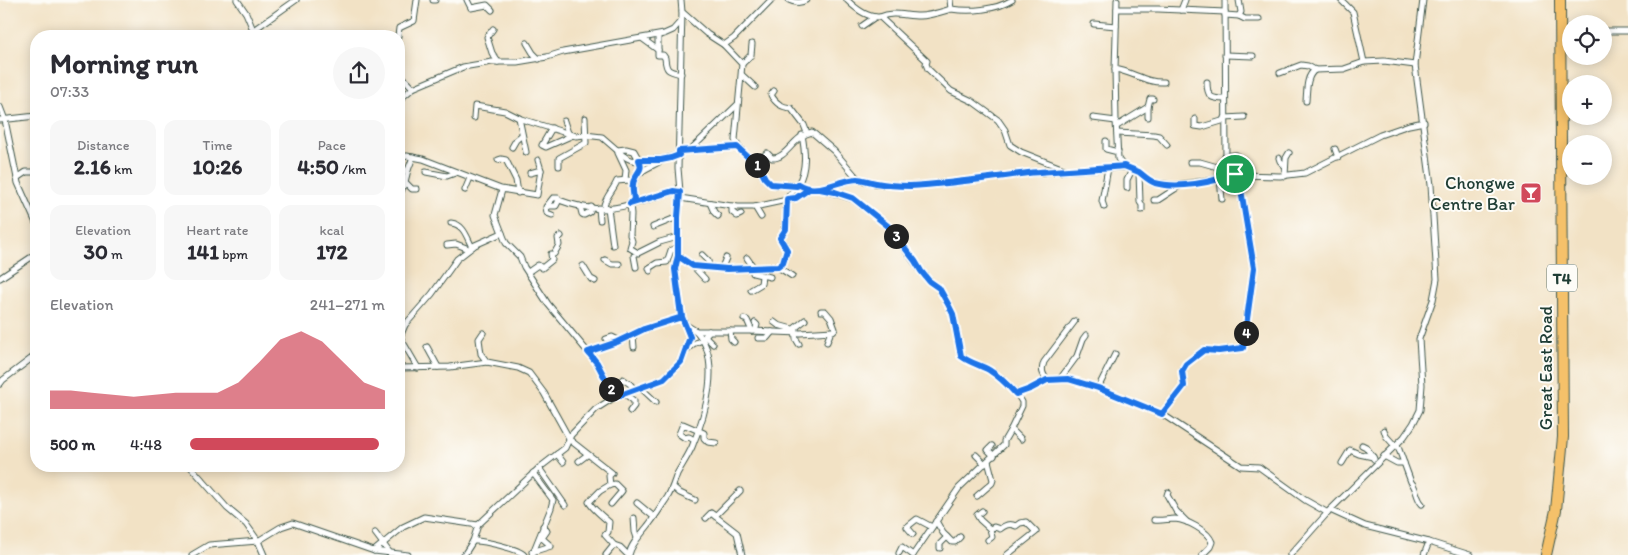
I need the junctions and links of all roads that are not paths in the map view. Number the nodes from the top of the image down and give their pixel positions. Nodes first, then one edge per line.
1 (236, 0) edge
2 (296, 0) edge
3 (417, 0) edge
4 (466, 0) edge
5 (681, 0) edge
6 (771, 0) edge
7 (789, 0) edge
8 (806, 0) edge
9 (847, 0) edge
10 (950, 0) edge
11 (1012, 0) edge
12 (1117, 0) edge
13 (1185, 0) edge
14 (1225, 0) edge
15 (1239, 0) edge
16 (1340, 0) edge
17 (1423, 0) edge
18 (1560, 0) edge
19 (951, 9) junction
20 (1117, 9) junction
21 (492, 10) dead end
22 (1180, 10) junction
23 (682, 12) junction
24 (1225, 14) junction
25 (1239, 16) junction
26 (878, 17) junction
27 (1259, 19) dead end
28 (682, 21) junction
29 (1094, 24) dead end
30 (862, 26) dead end
31 (1116, 26) junction
32 (493, 29) dead end
33 (253, 30) edge
34 (257, 30) edge
35 (399, 30) edge
36 (1560, 31) joint
37 (1612, 31) edge
38 (1628, 31) edge
39 (658, 36) junction
40 (643, 38) junction
41 (527, 43) dead end
42 (752, 44) dead end
43 (724, 45) junction
44 (581, 49) junction
45 (658, 50) junction
46 (1225, 55) junction
47 (582, 56) dead end
48 (1253, 56) dead end
49 (539, 59) junction
50 (498, 62) junction
51 (1364, 62) junction
52 (742, 64) junction
53 (1415, 64) junction
54 (1115, 70) junction
55 (1315, 70) junction
56 (1280, 73) dead end
57 (680, 74) junction
58 (742, 75) junction
59 (405, 79) edge
60 (1164, 82) dead end
61 (1208, 82) dead end
62 (755, 87) dead end
63 (413, 88) junction
64 (774, 91) dead end
65 (405, 95) edge
66 (1153, 99) dead end
67 (1225, 99) junction
68 (1306, 100) dead end
69 (737, 104) junction
70 (0, 107) edge
71 (1148, 107) junction
72 (30, 117) edge
73 (1148, 117) dead end
74 (1244, 117) dead end
75 (474, 118) dead end
76 (520, 118) junction
77 (585, 118) dead end
78 (1093, 118) dead end
79 (1195, 119) dead end
80 (1225, 119) junction
81 (2, 120) edge
82 (564, 121) dead end
83 (1424, 122) junction
84 (1117, 123) junction
85 (552, 128) junction
86 (1117, 133) junction
87 (570, 134) junction
88 (805, 134) junction
89 (522, 135) junction
90 (585, 135) junction
91 (1106, 142) dead end
92 (1168, 145) dead end
93 (512, 147) dead end
94 (737, 147) junction
95 (1335, 149) dead end
96 (617, 150) junction
97 (690, 150) junction
98 (526, 152) dead end
99 (1118, 152) junction
100 (679, 153) junction
101 (1289, 153) dead end
102 (1236, 155) dead end
103 (1225, 156) junction
104 (413, 157) junction
105 (1338, 157) junction
106 (405, 158) edge
107 (1279, 158) dead end
108 (664, 159) junction
109 (498, 160) dead end
110 (538, 160) dead end
111 (639, 160) junction
112 (1190, 162) dead end
113 (754, 163) junction
114 (559, 166) dead end
115 (1124, 166) junction
116 (1285, 166) junction
117 (1108, 168) junction
118 (405, 170) edge
119 (408, 170) junction
120 (541, 170) junction
121 (641, 170) junction
122 (1132, 170) junction
123 (1076, 171) junction
124 (30, 172) edge
125 (426, 172) dead end
126 (458, 172) junction
127 (1139, 172) junction
128 (1232, 172) junction
129 (530, 173) dead end
130 (1285, 176) junction
131 (17, 178) junction
132 (470, 178) junction
133 (858, 179) junction
134 (625, 180) junction
135 (1220, 180) junction
136 (405, 182) joint
137 (633, 183) junction
138 (1181, 184) junction
139 (797, 185) junction
140 (1127, 188) dead end
141 (417, 189) dead end
142 (809, 189) junction
143 (820, 189) junction
144 (465, 190) dead end
145 (502, 190) junction
146 (680, 192) junction
147 (518, 193) junction
148 (680, 198) junction
149 (787, 199) junction
150 (1222, 199) dead end
151 (1154, 200) dead end
152 (710, 203) junction
153 (630, 204) junction
154 (732, 206) junction
155 (755, 207) junction
156 (1104, 207) dead end
157 (599, 208) junction
158 (607, 208) junction
159 (30, 209) edge
160 (1142, 210) dead end
161 (741, 214) dead end
162 (552, 215) dead end
163 (718, 216) dead end
164 (678, 217) junction
165 (761, 217) dead end
166 (600, 220) dead end
167 (451, 223) dead end
168 (653, 227) dead end
169 (502, 233) junction
170 (560, 236) dead end
171 (678, 237) junction
172 (447, 245) dead end
173 (613, 245) dead end
174 (470, 248) junction
175 (678, 248) junction
176 (702, 255) dead end
177 (634, 256) dead end
178 (678, 256) junction
179 (30, 258) edge
180 (726, 258) dead end
181 (747, 258) dead end
182 (605, 260) dead end
183 (619, 264) dead end
184 (583, 266) dead end
185 (693, 266) junction
186 (636, 267) dead end
187 (709, 267) junction
188 (778, 267) junction
189 (754, 268) junction
190 (727, 269) junction
191 (650, 271) dead end
192 (528, 272) junction
193 (762, 276) junction
194 (792, 276) dead end
195 (770, 277) dead end
196 (0, 278) edge
197 (705, 279) dead end
198 (595, 281) dead end
199 (751, 290) dead end
200 (821, 311) dead end
201 (682, 317) junction
202 (744, 319) dead end
203 (805, 320) dead end
204 (774, 322) dead end
205 (1074, 322) dead end
206 (755, 323) dead end
207 (405, 325) edge
208 (686, 325) junction
209 (696, 331) junction
210 (709, 331) junction
211 (730, 331) junction
212 (754, 331) junction
213 (831, 331) junction
214 (772, 332) junction
215 (796, 332) junction
216 (483, 333) dead end
217 (633, 335) junction
218 (1086, 335) dead end
219 (704, 338) junction
220 (758, 338) dead end
221 (606, 339) dead end
222 (620, 341) junction
223 (734, 342) dead end
224 (827, 342) dead end
225 (713, 344) dead end
226 (799, 344) dead end
227 (427, 346) dead end
228 (634, 346) dead end
229 (405, 347) edge
230 (588, 352) junction
231 (684, 352) junction
232 (1115, 354) dead end
233 (30, 360) edge
234 (487, 362) junction
235 (438, 367) junction
236 (405, 368) edge
237 (418, 368) junction
238 (1060, 379) junction
239 (1047, 380) junction
240 (619, 382) dead end
241 (0, 384) edge
242 (641, 388) junction
243 (1098, 388) junction
244 (635, 390) junction
245 (1027, 390) junction
246 (625, 394) junction
247 (1016, 394) junction
248 (615, 397) junction
249 (656, 402) dead end
250 (1022, 406) junction
251 (630, 411) dead end
252 (1162, 414) junction
253 (1012, 429) junction
254 (1384, 430) dead end
255 (698, 431) junction
256 (1021, 439) dead end
257 (570, 440) junction
258 (694, 440) junction
259 (716, 443) dead end
260 (1362, 444) dead end
261 (1396, 445) junction
262 (992, 446) dead end
263 (558, 454) junction
264 (587, 455) junction
265 (976, 455) dead end
266 (994, 456) junction
267 (1384, 456) junction
268 (1373, 458) junction
269 (579, 461) dead end
270 (563, 462) dead end
271 (987, 462) junction
272 (1342, 463) dead end
273 (1378, 463) junction
274 (1404, 463) junction
275 (539, 468) junction
276 (195, 472) edge
277 (533, 474) junction
278 (610, 485) junction
279 (673, 487) junction
280 (740, 492) dead end
281 (1168, 492) dead end
282 (681, 493) junction
283 (554, 495) junction
284 (977, 496) dead end
285 (666, 498) junction
286 (695, 500) dead end
287 (637, 503) dead end
288 (611, 504) dead end
289 (1422, 504) dead end
290 (982, 510) dead end
291 (1329, 512) junction
292 (715, 516) junction
293 (654, 517) junction
294 (634, 518) dead end
295 (706, 518) dead end
296 (1154, 520) dead end
297 (936, 521) junction
298 (1188, 523) junction
299 (478, 525) junction
300 (543, 526) junction
301 (932, 527) junction
302 (990, 529) junction
303 (376, 533) dead end
304 (913, 534) dead end
305 (947, 537) junction
306 (960, 537) dead end
307 (638, 538) junction
308 (988, 540) dead end
309 (258, 541) junction
310 (473, 541) junction
311 (383, 542) junction
312 (1430, 542) junction
313 (614, 545) junction
314 (940, 548) dead end
315 (375, 553) edge
316 (390, 553) junction
317 (899, 553) dead end
318 (532, 554) edge
319 (192, 555) edge
320 (264, 555) edge
321 (408, 555) edge
322 (464, 555) edge
323 (524, 555) edge
324 (606, 555) edge
325 (629, 555) edge
326 (742, 555) edge
327 (913, 555) edge
328 (1007, 555) edge
329 (1202, 555) edge
330 (1290, 555) edge
331 (1424, 555) edge
332 (1470, 555) edge
333 (1546, 555) edge

1 - 33 street
2 - 34 street
3 - 35 street
4 - 21 street
5 - 23 street
6 - 43 street
7 - 8 street
9 - 26 street
10 - 19 street
11 - 19 street
12 - 20 street
13 - 22 street
14 - 24 street
15 - 25 street
16 - 51 street
17 - 53 street
18 - 36 highway, Great East Road / T4
19 - 26 street
20 - 22 street
20 - 31 street
22 - 24 street
23 - 28 street
23 - 43 street
24 - 25 street
24 - 46 street
25 - 27 street
26 - 30 street
26 - 123 street
28 - 39 street
28 - 57 street
29 - 31 street
31 - 54 street
32 - 50 street
36 - 333 highway, Great East Road / T4
37 - 38 street
39 - 40 street
39 - 45 street
40 - 44 street
40 - 45 street
41 - 49 street
42 - 52 street
43 - 52 street
44 - 47 street
44 - 49 street
45 - 57 street
46 - 48 street
46 - 67 street
49 - 50 street
50 - 63 street
51 - 53 street
51 - 55 street
52 - 58 street
53 - 83 street
54 - 60 street
54 - 84 street
55 - 56 street
55 - 68 street
57 - 100 street
58 - 62 street
58 - 69 street
59 - 63 street
61 - 67 street
63 - 65 street
64 - 88 street
66 - 71 street
67 - 80 street
69 - 94 street
69 - 97 street
70 - 81 street
71 - 73 street
71 - 84 street
72 - 81 street
74 - 80 street
75 - 76 street
76 - 85 street
76 - 89 street
77 - 90 street
78 - 84 street
79 - 80 street
80 - 103 street
81 - 131 street
82 - 87 street
83 - 105 street
83 - 261 street
84 - 86 street
85 - 87 street
85 - 87 street
86 - 92 street
86 - 99 street
87 - 90 street
88 - 113 street
88 - 133 street
88 - 139 street
89 - 93 street
89 - 98 street
90 - 96 street
90 - 114 street
91 - 99 street
94 - 97 street
94 - 113 street
95 - 105 street
96 - 111 street
96 - 111 street
96 - 134 street
97 - 100 street
99 - 115 street
100 - 108 street
100 - 146 street
101 - 116 street
102 - 103 street
103 - 128 street
104 - 106 street
104 - 119 street
104 - 126 street
105 - 130 street
107 - 116 street
108 - 111 street
108 - 121 street
109 - 147 street
110 - 120 street
111 - 121 street
112 - 128 street
113 - 139 street
115 - 117 street
115 - 122 street
116 - 130 street
117 - 123 street
117 - 156 street
118 - 119 street
119 - 136 street
120 - 129 street
120 - 147 street
121 - 137 street
122 - 127 street
122 - 140 street
123 - 133 street
124 - 131 street
125 - 126 street
126 - 132 street
127 - 138 street
127 - 160 street
128 - 130 street
128 - 135 street
128 - 252 street
131 - 159 street
132 - 144 street
132 - 145 street
133 - 143 street
134 - 137 street
134 - 158 street
135 - 138 street
135 - 150 street
136 - 141 street
137 - 153 street
138 - 151 street
139 - 142 street
139 - 149 street
142 - 143 street
142 - 149 street
143 - 247 street
145 - 147 street
145 - 169 street
146 - 148 street
146 - 153 street
148 - 152 street
148 - 164 street
149 - 155 street
149 - 188 street
152 - 154 street
152 - 163 street
153 - 158 street
153 - 171 street
154 - 155 street
154 - 161 street
155 - 165 street
157 - 158 street
157 - 162 street
157 - 166 street
158 - 173 street
164 - 168 street
164 - 171 street
167 - 174 street
169 - 174 street
169 - 192 street
170 - 192 street
171 - 175 street
172 - 174 street
174 - 207 street
175 - 178 street
175 - 191 street
176 - 187 street
177 - 186 street
178 - 185 street
178 - 201 street
179 - 196 street
180 - 190 street
181 - 189 street
182 - 183 street
184 - 198 street
185 - 187 street
185 - 197 street
187 - 190 street
188 - 189 street
188 - 194 street
189 - 190 street
189 - 193 street
192 - 230 street
193 - 195 street
193 - 199 street
200 - 213 street
201 - 208 street
201 - 217 street
202 - 212 street
203 - 215 street
204 - 215 street
205 - 239 street
206 - 212 street
208 - 209 street
208 - 231 street
209 - 210 street
209 - 219 street
210 - 211 street
210 - 219 street
211 - 212 street
211 - 223 street
212 - 214 street
213 - 215 street
213 - 224 street
214 - 215 street
214 - 220 street
215 - 226 street
216 - 234 street
217 - 222 street
217 - 228 street
218 - 238 street
219 - 225 street
219 - 231 street
219 - 255 street
221 - 222 street
222 - 230 street
227 - 235 street
229 - 237 street
230 - 248 street
231 - 242 street
232 - 243 street
233 - 241 street
234 - 235 street
234 - 257 street
235 - 237 street
236 - 237 street
238 - 239 street
238 - 243 street
239 - 245 street
240 - 244 street
242 - 244 street
242 - 249 street
243 - 252 street
244 - 246 street
245 - 247 street
245 - 250 street
246 - 248 street
246 - 251 street
247 - 250 street
248 - 257 street
250 - 253 street
252 - 291 street
253 - 256 street
253 - 266 street
254 - 261 street
255 - 258 street
255 - 258 street
255 - 259 street
257 - 263 street
257 - 264 street
258 - 279 street
260 - 268 street
261 - 267 street
261 - 274 street
262 - 266 street
263 - 270 street
263 - 275 street
264 - 269 street
264 - 278 street
265 - 271 street
266 - 271 street
267 - 273 street
267 - 274 street
268 - 272 street
268 - 273 street
271 - 284 street
271 - 297 street
273 - 291 street
274 - 289 street
275 - 277 street
275 - 283 street
276 - 309 street
277 - 283 street
277 - 299 street
278 - 288 street
278 - 313 street
279 - 282 street
279 - 285 street
280 - 292 street
281 - 298 street
282 - 285 street
282 - 286 street
283 - 300 street
285 - 293 street
287 - 293 street
290 - 302 street
291 - 312 street
291 - 330 street
292 - 295 street
292 - 326 street
293 - 307 street
294 - 307 street
296 - 298 street
297 - 301 street
297 - 305 street
298 - 329 street
299 - 310 street
299 - 311 street
300 - 318 street
300 - 318 street
301 - 304 street
301 - 327 street
302 - 308 street
302 - 328 street
303 - 311 street
305 - 306 street
305 - 314 street
307 - 325 street
309 - 315 street
309 - 319 street
309 - 320 street
310 - 322 street
310 - 323 street
311 - 315 street
311 - 316 street
312 - 331 street
312 - 332 street
313 - 324 street
313 - 325 street
315 - 316 street
316 - 321 street
317 - 327 street

